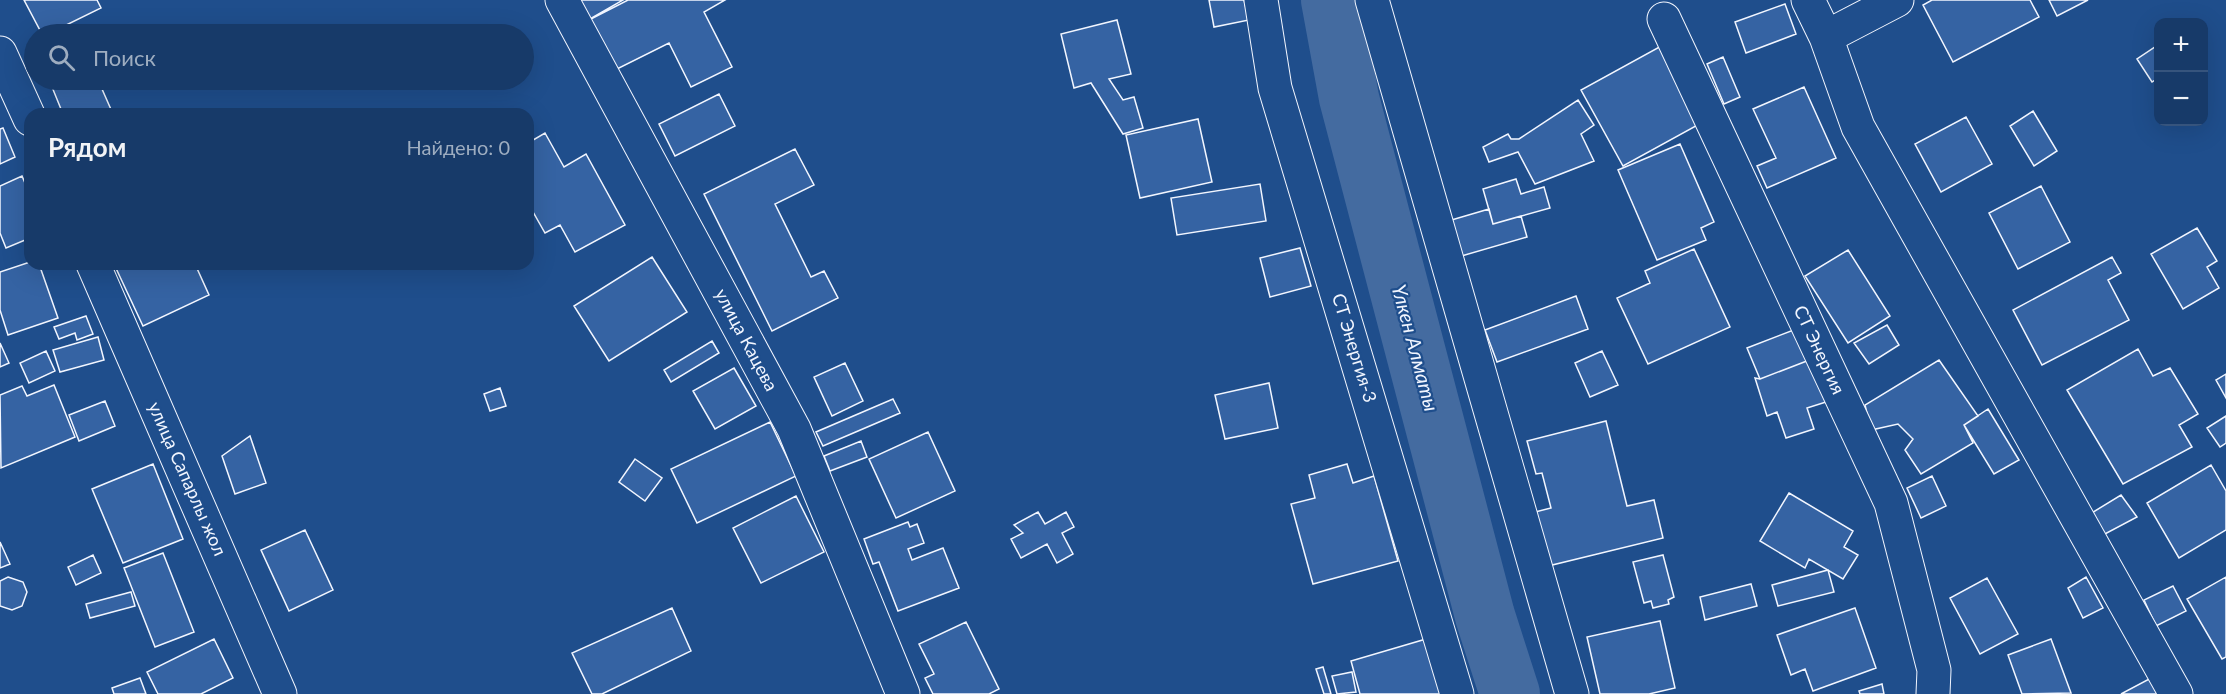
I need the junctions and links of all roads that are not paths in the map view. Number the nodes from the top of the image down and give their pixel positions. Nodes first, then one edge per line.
1 (562, 0) edge
2 (1261, 0) edge
3 (1372, 0) edge
4 (1808, 0) edge
5 (1897, 0) edge
6 (1664, 19) dead end
7 (1826, 37) junction
8 (0, 53) edge
9 (25, 108) edge
10 (96, 270) edge
11 (280, 694) edge
12 (903, 694) edge
13 (1457, 694) edge
14 (1572, 694) edge
15 (1933, 694) edge
16 (2176, 694) edge

1 - 12 street, улица Кацева
2 - 13 street, СТ Энергия-3
3 - 14 street
4 - 7 street
5 - 7 street
6 - 15 street, СТ Энергия
7 - 16 street
8 - 9 street
10 - 11 street, улица Сапарлы жол

